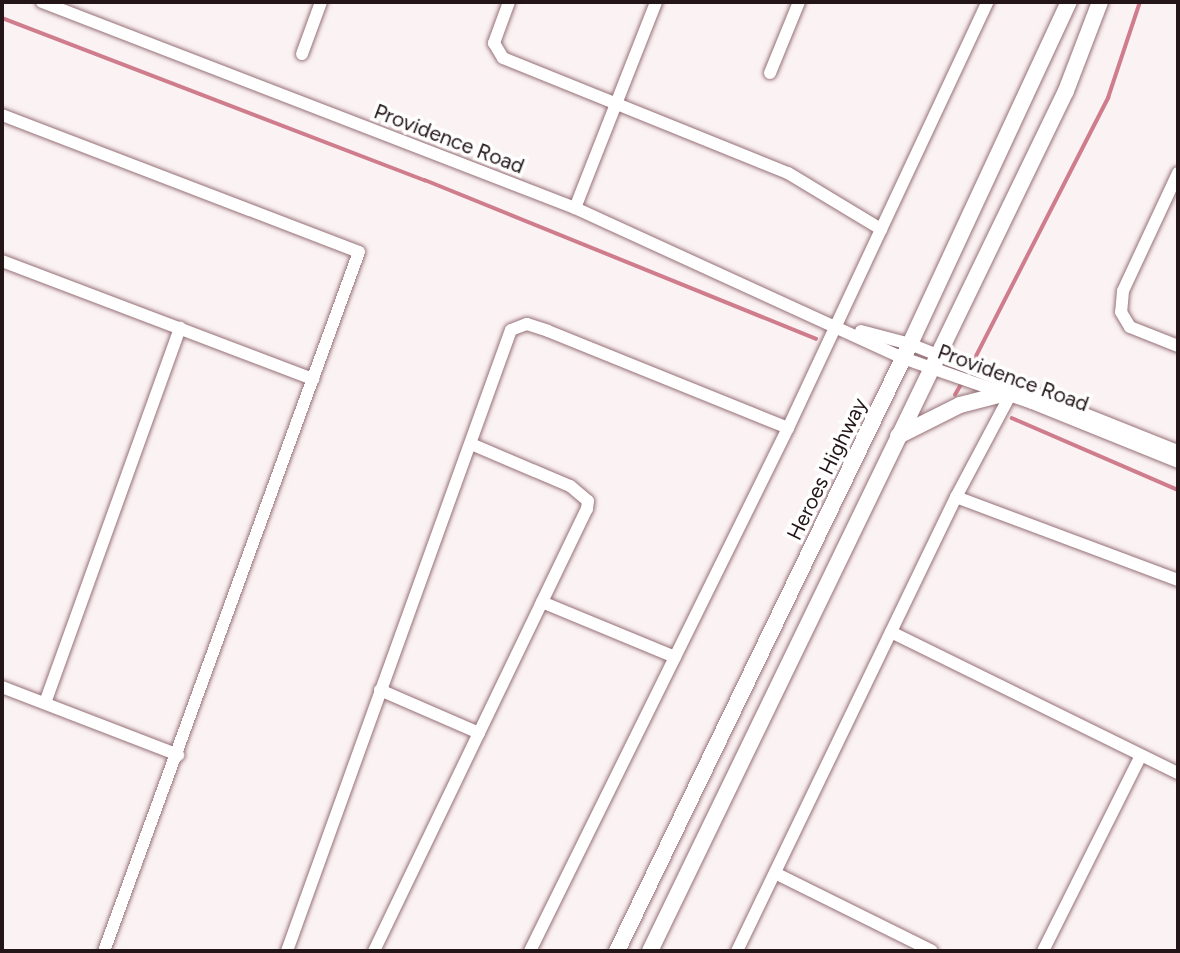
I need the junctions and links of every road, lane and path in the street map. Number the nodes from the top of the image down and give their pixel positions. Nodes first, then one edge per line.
1 (42, 2) edge
2 (321, 2) edge
3 (509, 2) edge
4 (656, 2) edge
5 (799, 2) edge
6 (988, 2) edge
7 (1069, 2) edge
8 (1100, 2) edge
9 (302, 54) dead end
10 (771, 73) dead end
11 (619, 104) junction
12 (2, 115) edge
13 (1178, 173) edge
14 (575, 208) junction
15 (881, 229) junction
16 (2, 261) edge
17 (837, 324) junction
18 (180, 328) junction
19 (1178, 346) edge
20 (906, 351) junction
21 (938, 354) junction
22 (313, 379) junction
23 (1011, 391) junction
24 (788, 428) junction
25 (898, 436) junction
26 (471, 444) junction
27 (1178, 451) edge
28 (1178, 462) edge
29 (956, 497) junction
30 (1178, 580) edge
31 (542, 602) junction
32 (891, 632) junction
33 (675, 657) junction
34 (2, 687) edge
35 (380, 690) junction
36 (45, 703) junction
37 (479, 733) junction
38 (178, 755) junction
39 (1140, 757) junction
40 (1178, 773) edge
41 (775, 873) junction
42 (104, 951) edge
43 (287, 951) edge
44 (374, 951) edge
45 (530, 951) edge
46 (617, 951) edge
47 (650, 951) edge
48 (737, 951) edge
49 (932, 951) edge
50 (1043, 951) edge

1 - 14 street, Providence Road
2 - 9 street
3 - 11 street
4 - 11 street
5 - 10 street
6 - 15 street
7 - 20 main road, Heroes Highway
8 - 21 main road
11 - 14 street
11 - 15 street
12 - 22 street
13 - 19 street
14 - 17 street, Providence Road
15 - 17 street
16 - 18 street
17 - 20 street, Providence Road
17 - 24 street
18 - 22 street
18 - 36 street
20 - 21 street, Providence Road
20 - 46 main road, Heroes Highway
21 - 23 street, Providence Road
21 - 25 main road
22 - 38 street
23 - 25 main road
23 - 27 street, Providence Road
23 - 28 street, Providence Road
23 - 29 street
24 - 26 street
24 - 33 street
25 - 47 main road
26 - 31 street
26 - 35 street
29 - 30 street
29 - 32 street
31 - 33 street
31 - 37 street
32 - 39 street
32 - 41 street
33 - 45 street
34 - 36 street
35 - 37 street
35 - 43 street
36 - 38 street
37 - 44 street
38 - 42 street
39 - 40 street
39 - 50 street
41 - 48 street
41 - 49 street

